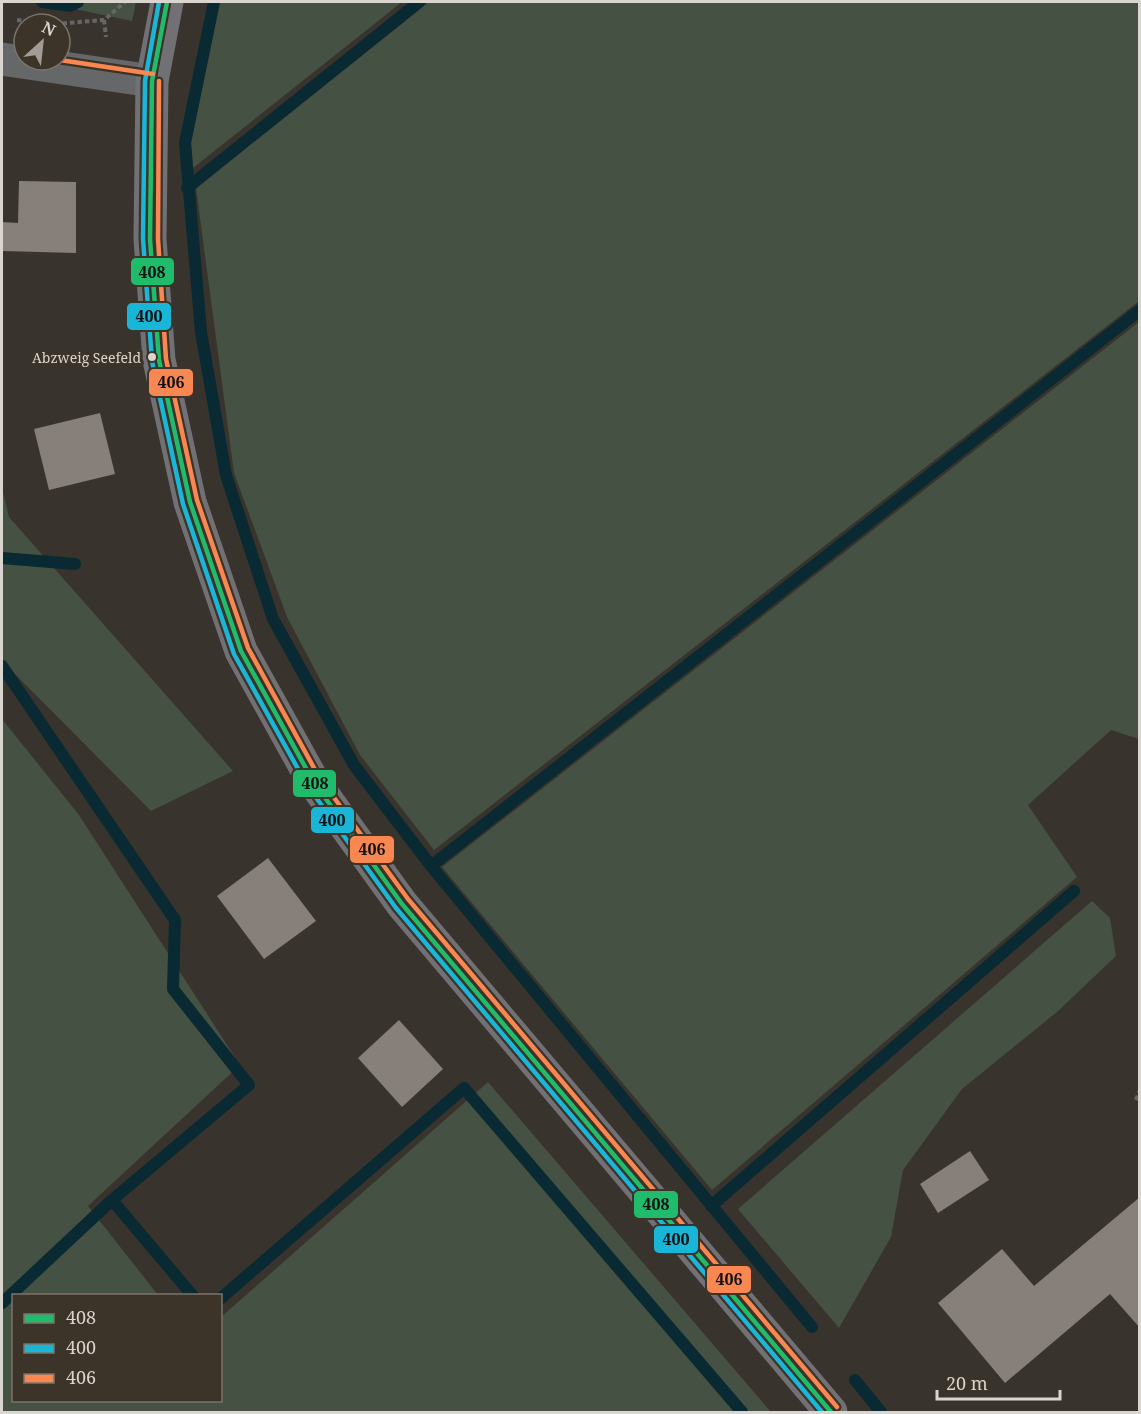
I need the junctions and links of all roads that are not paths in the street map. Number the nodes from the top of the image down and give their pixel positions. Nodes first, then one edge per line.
1 (167, 2) edge
2 (2, 59) edge
3 (152, 81) junction
4 (831, 1413) edge

1 - 3 main road
2 - 3 street
3 - 4 main road

